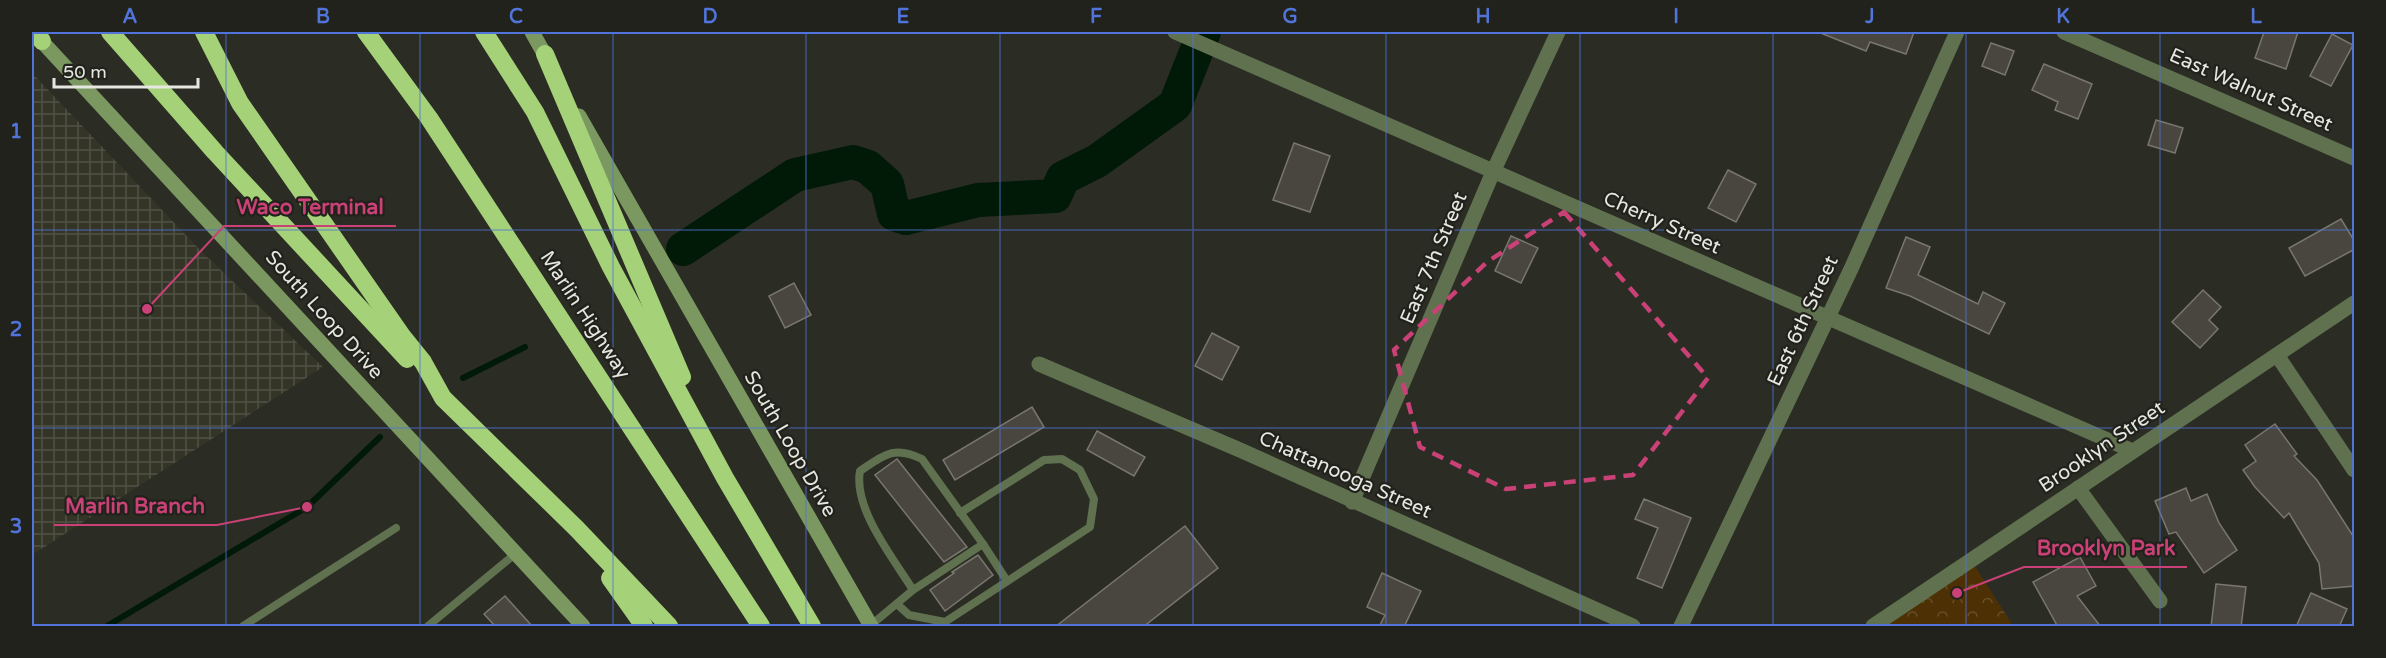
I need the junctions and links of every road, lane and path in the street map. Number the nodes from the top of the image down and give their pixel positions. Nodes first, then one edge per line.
1 (110, 32) edge
2 (204, 32) edge
3 (366, 32) edge
4 (484, 32) edge
5 (532, 32) edge
6 (1175, 32) edge
7 (1558, 32) edge
8 (1957, 32) edge
9 (2064, 32) edge
10 (37, 35) edge
11 (544, 54) junction
12 (2355, 158) edge
13 (1493, 172) junction
14 (2355, 303) edge
15 (1828, 318) junction
16 (2277, 355) junction
17 (1039, 364) dead end
18 (443, 398) junction
19 (2133, 451) junction
20 (2355, 470) edge
21 (725, 478) junction
22 (2078, 488) junction
23 (1352, 502) junction
24 (960, 513) junction
25 (396, 528) dead end
26 (577, 530) junction
27 (983, 544) junction
28 (514, 554) junction
29 (1007, 581) junction
30 (913, 590) junction
31 (2160, 601) dead end
32 (897, 604) junction
33 (871, 626) edge
34 (243, 627) edge
35 (428, 627) edge
36 (583, 627) edge
37 (644, 627) edge
38 (669, 627) edge
39 (761, 627) edge
40 (812, 627) edge
41 (1633, 627) edge
42 (1681, 627) edge
43 (1873, 627) edge

1 - 18 highway
2 - 18 highway
3 - 39 highway, Marlin Highway
4 - 21 highway
5 - 11 street, South Loop Drive
6 - 13 street, Cherry Street
7 - 13 street, East 7th Street
8 - 15 street, East 6th Street
9 - 12 street, East Walnut Street
10 - 28 street, South Loop Drive
11 - 21 highway
11 - 33 street, South Loop Drive
13 - 15 street, Cherry Street
13 - 23 street, East 7th Street
14 - 16 street, Brooklyn Street
15 - 19 street, Cherry Street
15 - 42 street, East 6th Street
16 - 19 street, Brooklyn Street
16 - 20 street
17 - 23 street, Chattanooga Street
18 - 26 highway
19 - 22 street, Brooklyn Street
21 - 40 highway
22 - 31 street
22 - 43 street, Brooklyn Street
23 - 41 street, Chattanooga Street
24 - 27 lane
24 - 29 lane
24 - 30 lane
25 - 34 lane
26 - 37 highway
26 - 38 highway
27 - 29 lane
27 - 30 lane
28 - 35 lane
28 - 36 street, South Loop Drive
29 - 32 lane
30 - 32 lane
32 - 33 lane

